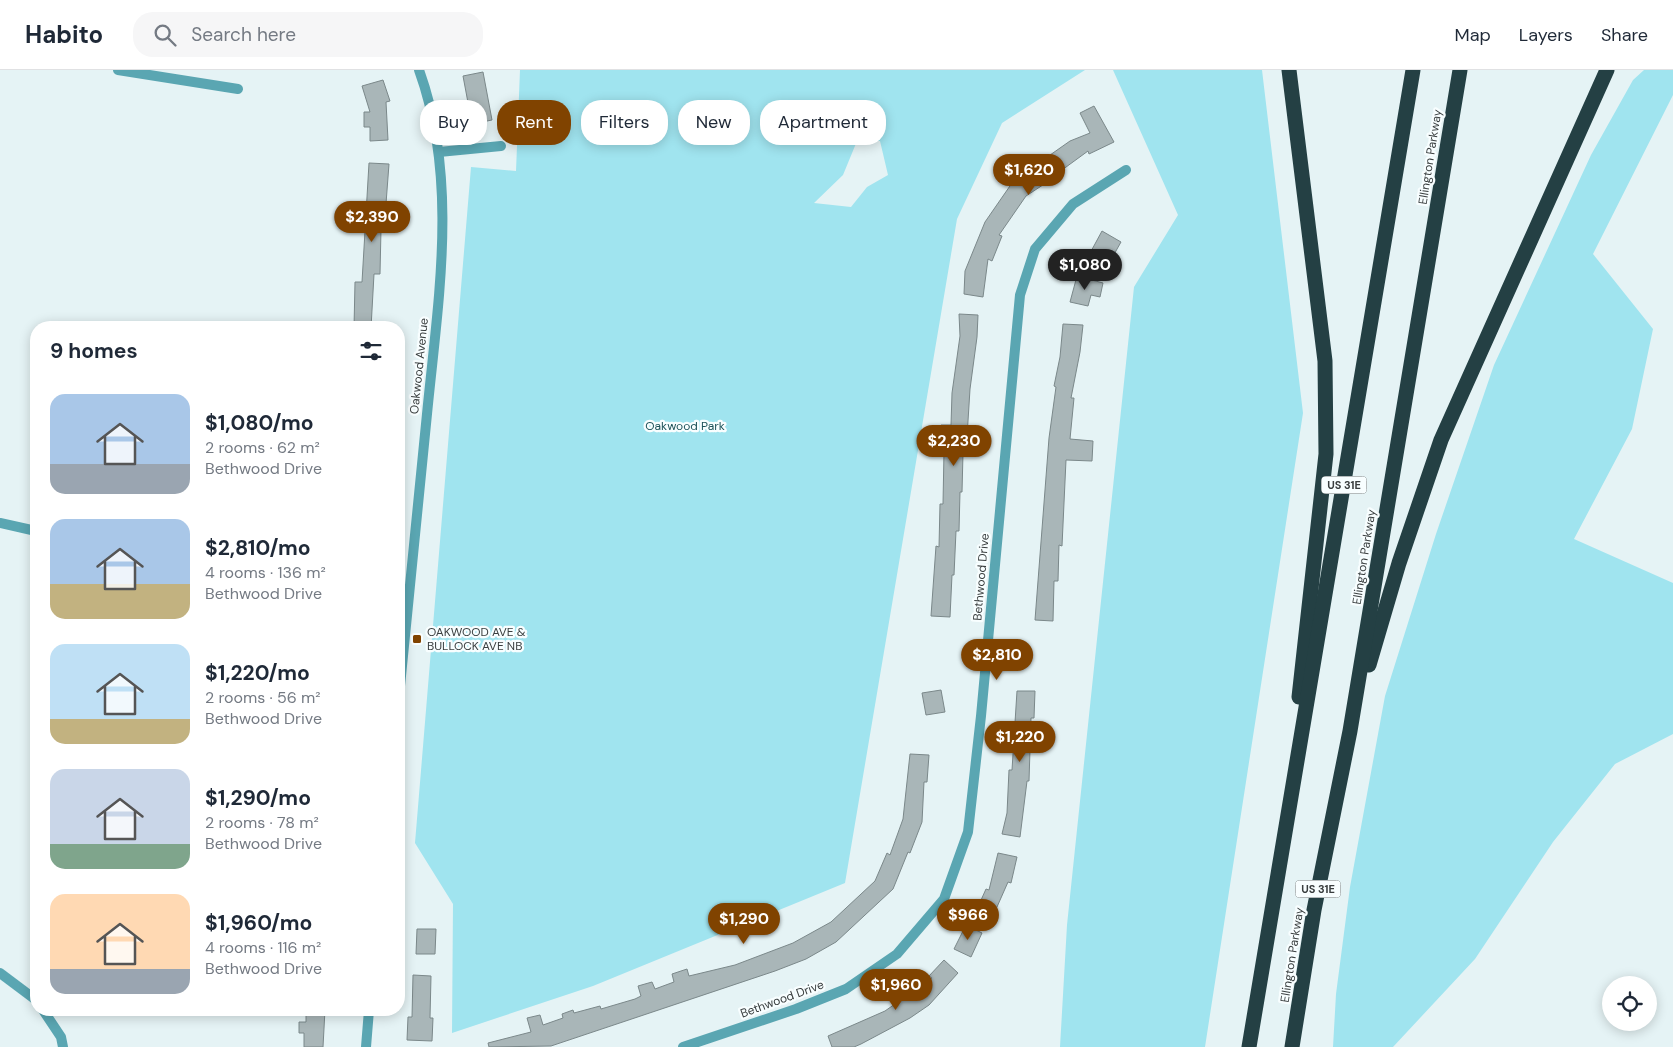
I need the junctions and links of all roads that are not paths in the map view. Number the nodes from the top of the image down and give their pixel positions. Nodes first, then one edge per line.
1 (118, 70) edge
2 (419, 70) edge
3 (1289, 70) edge
4 (1413, 70) edge
5 (1460, 70) edge
6 (1607, 70) edge
7 (238, 89) dead end
8 (501, 146) dead end
9 (439, 152) junction
10 (1126, 170) dead end
11 (0, 523) edge
12 (30, 530) edge
13 (405, 585) edge
14 (1350, 731) junction
15 (1274, 900) junction
16 (0, 973) edge
17 (30, 996) edge
18 (47, 1016) edge
19 (369, 1016) edge
20 (63, 1047) edge
21 (366, 1047) edge
22 (683, 1047) edge
23 (1249, 1047) edge
24 (1292, 1047) edge

1 - 7 street
2 - 9 street, Oakwood Avenue
3 - 15 highway
4 - 15 highway, Ellington Parkway / US 31E
5 - 14 highway, Ellington Parkway / US 31E
6 - 14 highway
8 - 9 street
9 - 13 street, Oakwood Avenue
10 - 22 street, Bethwood Drive
11 - 12 street
14 - 24 highway, Ellington Parkway / US 31E
15 - 23 highway, Ellington Parkway / US 31E
16 - 17 street
18 - 20 street
19 - 21 street

